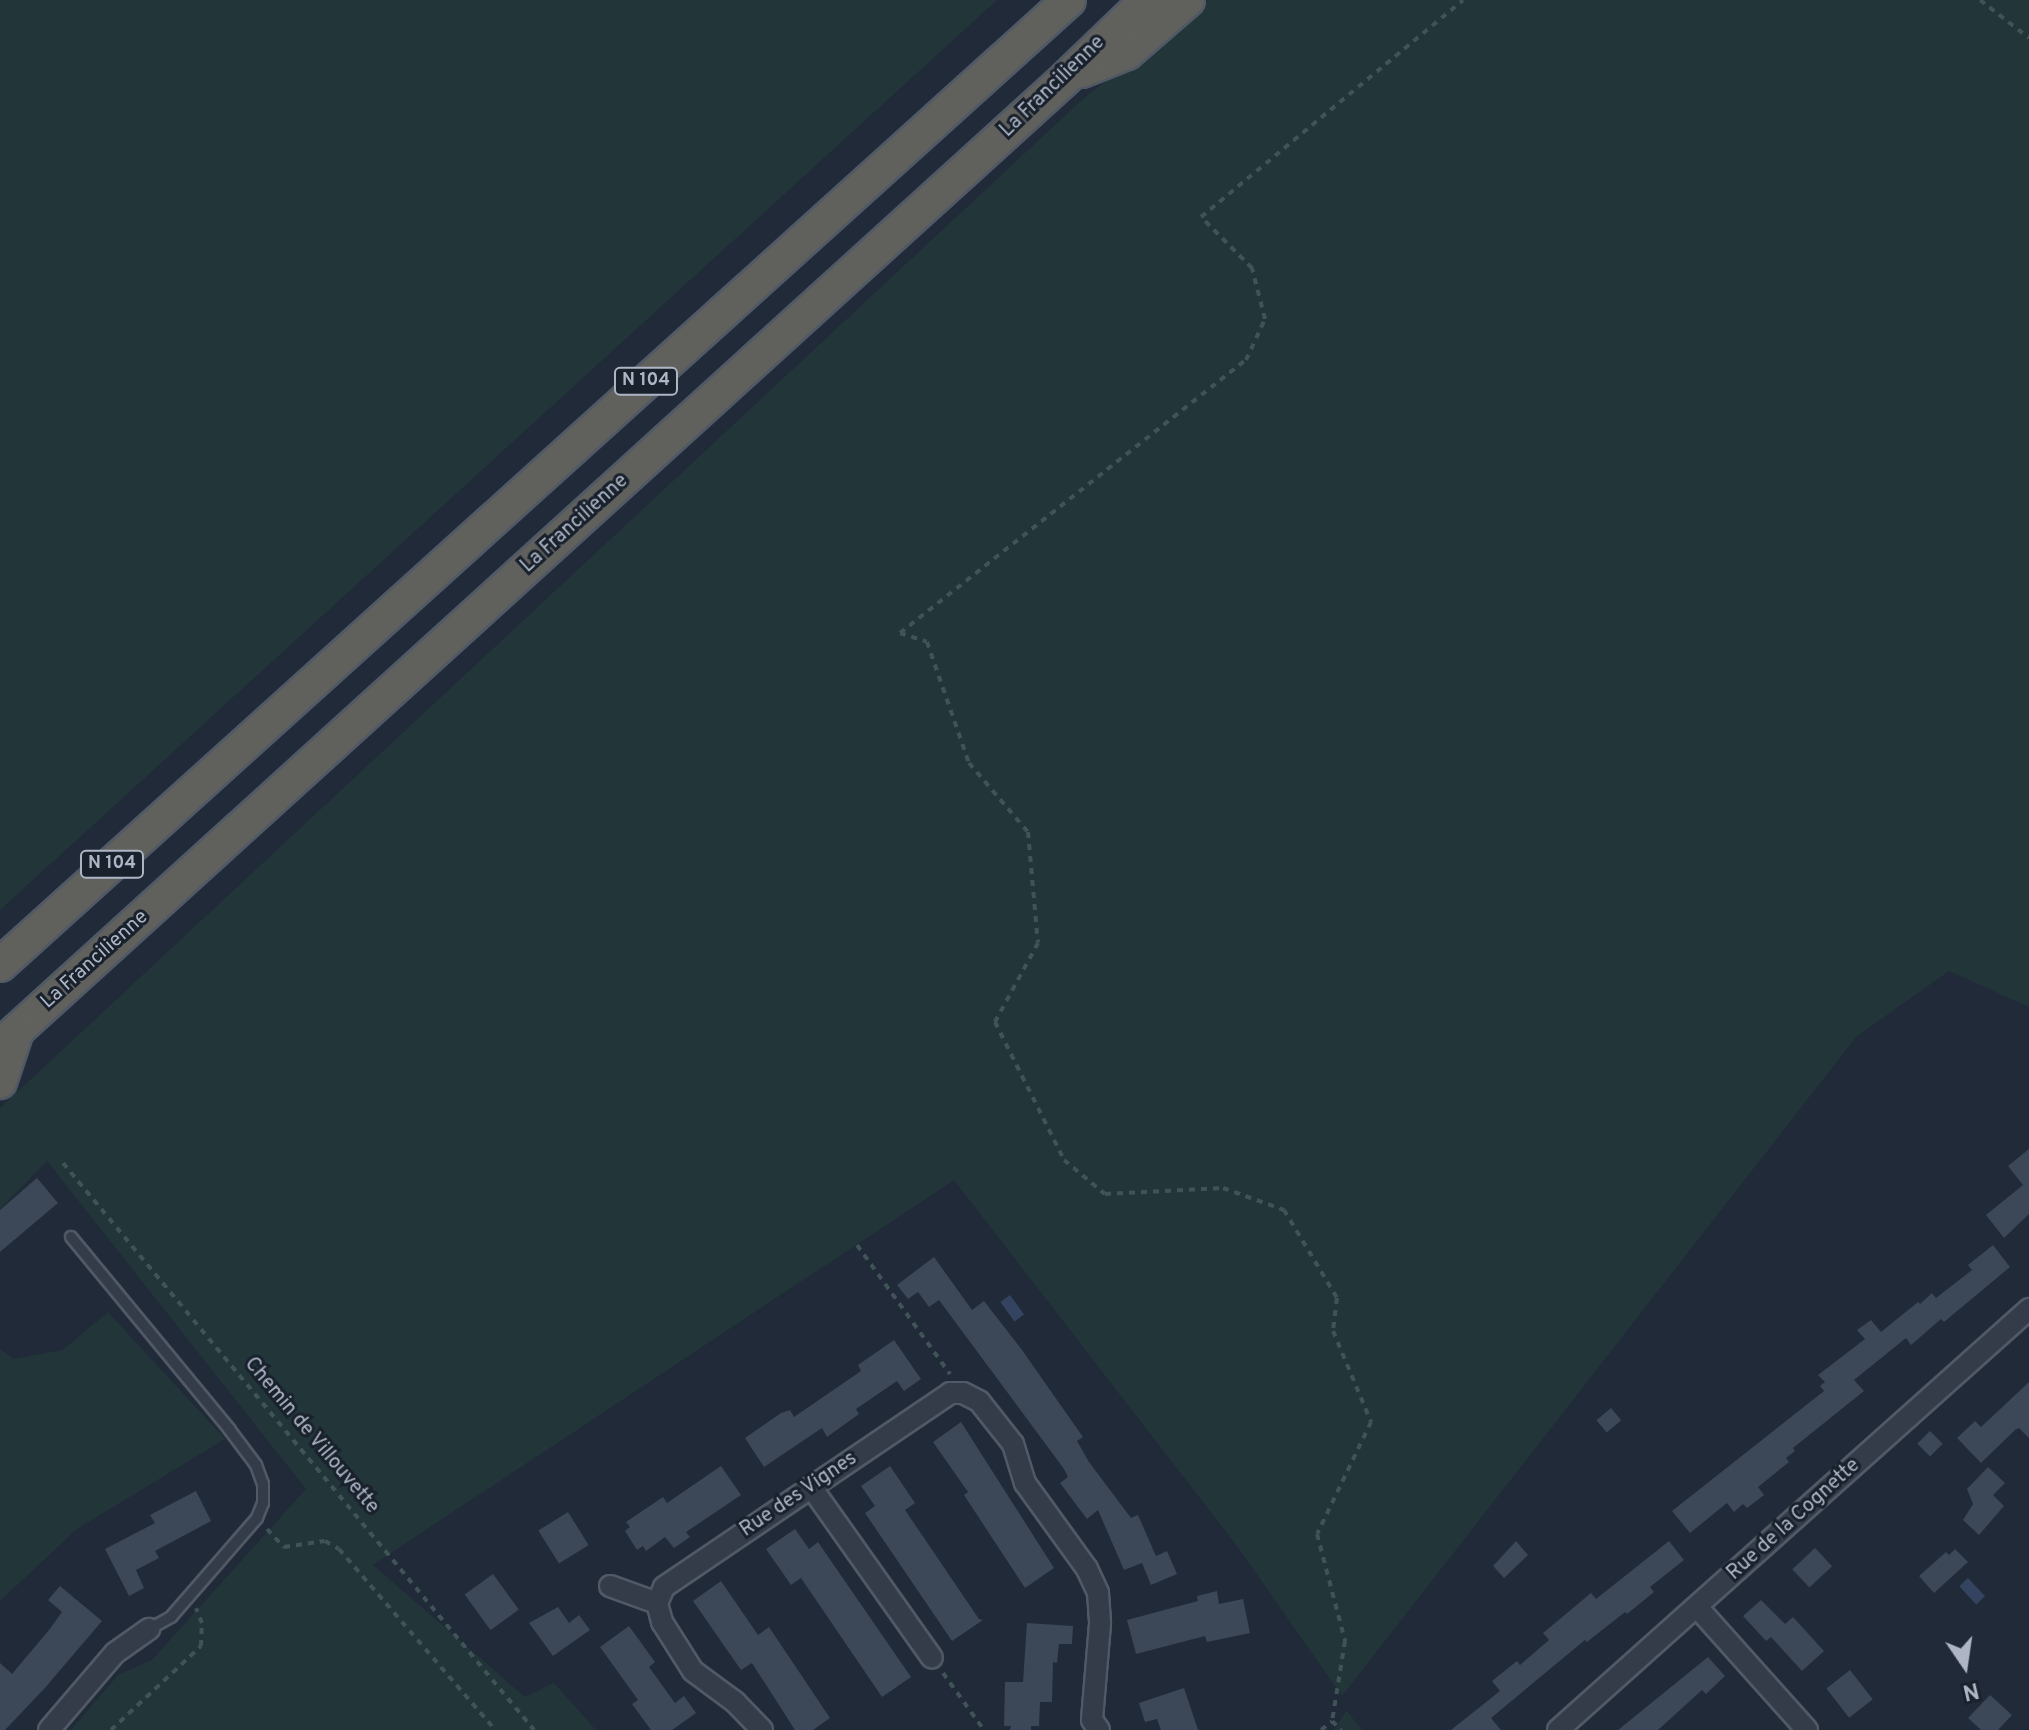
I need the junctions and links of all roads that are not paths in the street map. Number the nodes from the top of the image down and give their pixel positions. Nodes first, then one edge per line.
1 (1069, 0) edge
2 (1147, 0) edge
3 (1188, 0) edge
4 (1067, 77) junction
5 (0, 965) edge
6 (8, 1038) edge
7 (0, 1082) edge
8 (71, 1237) dead end
9 (2029, 1309) edge
10 (811, 1487) junction
11 (610, 1586) dead end
12 (657, 1603) junction
13 (1697, 1607) junction
14 (149, 1629) joint
15 (932, 1658) road end
16 (1090, 1727) edge
17 (49, 1730) edge
18 (762, 1730) edge
19 (1558, 1730) edge
20 (1807, 1730) edge

1 - 5 highway, N 104
2 - 4 highway, La Francilienne / N 104
3 - 4 highway
4 - 6 highway, La Francilienne / N 104
6 - 7 highway
8 - 14 lane
9 - 13 street, Rue de la Cognette
10 - 12 street, Rue des Vignes
10 - 15 street
10 - 16 street, Rue des Vignes
11 - 12 street
12 - 18 street
13 - 19 street, Rue de la Cognette
13 - 20 street
14 - 17 street

